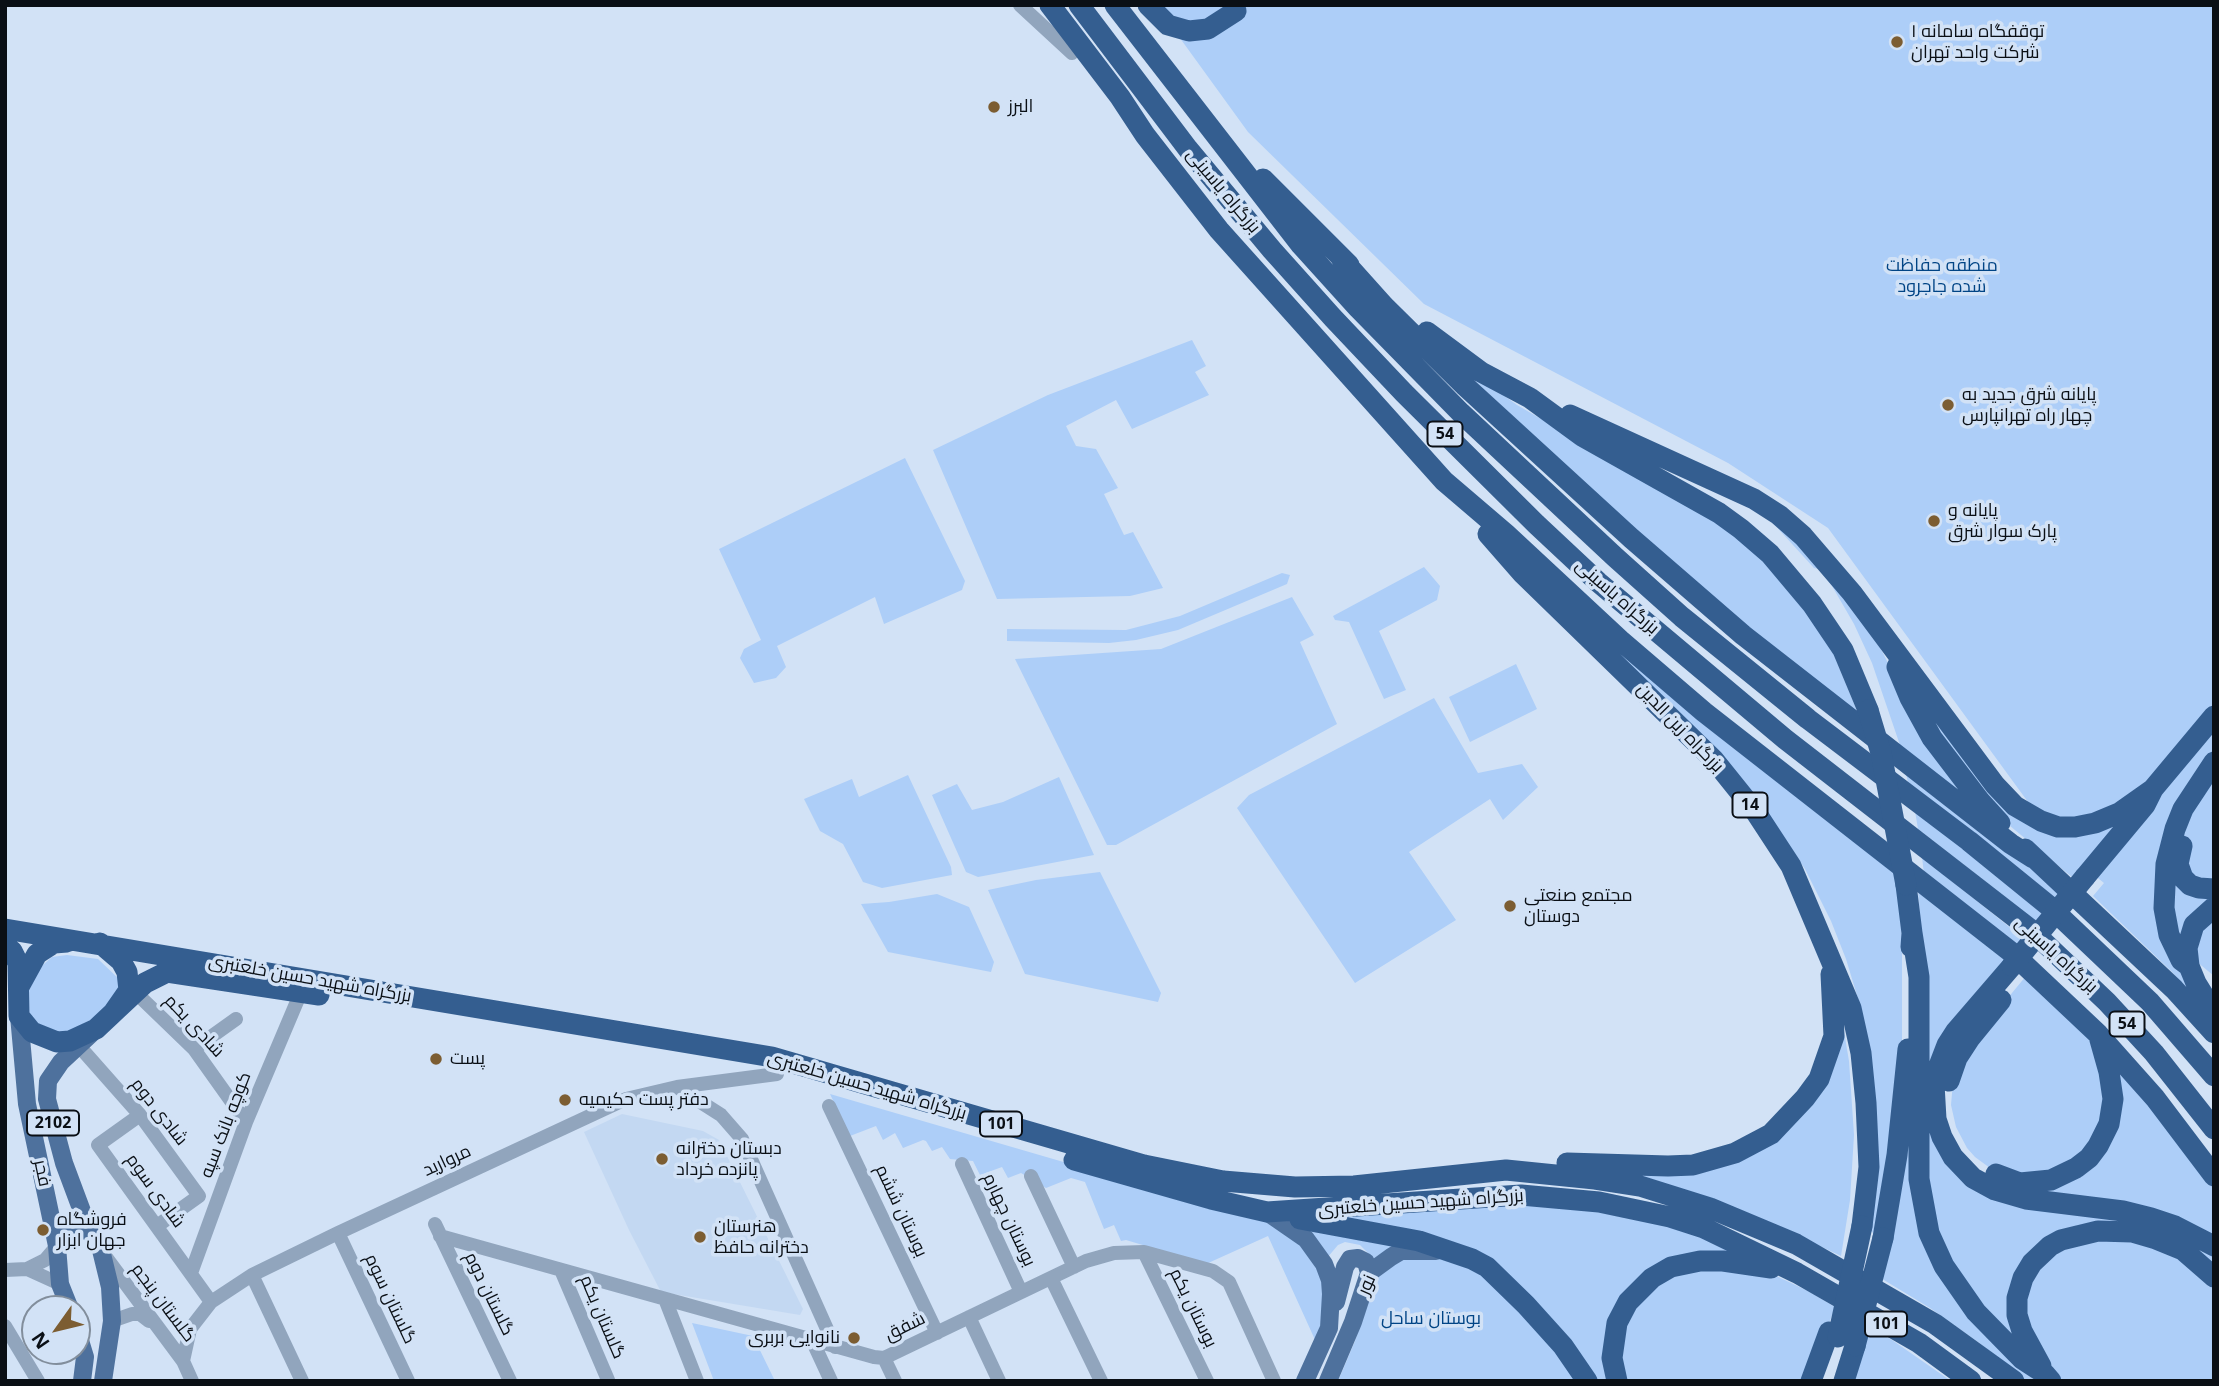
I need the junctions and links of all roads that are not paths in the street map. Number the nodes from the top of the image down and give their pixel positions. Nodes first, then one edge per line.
1 (1020, 5) edge
2 (1034, 5) edge
3 (1051, 5) edge
4 (1079, 5) edge
5 (1115, 5) edge
6 (1133, 5) edge
7 (1148, 5) edge
8 (1237, 8) edge
9 (1072, 53) junction
10 (1200, 115) junction
11 (1214, 133) junction
12 (1145, 135) junction
13 (1341, 257) junction
14 (1530, 398) junction
15 (1444, 481) junction
16 (1886, 639) junction
17 (2214, 716) edge
18 (2214, 735) edge
19 (2214, 762) edge
20 (2214, 780) edge
21 (2153, 789) junction
22 (2033, 858) junction
23 (2090, 882) junction
24 (2214, 889) edge
25 (2214, 907) edge
26 (5, 929) edge
27 (1912, 933) junction
28 (90, 942) junction
29 (5, 946) edge
30 (1829, 954) junction
31 (2189, 966) junction
32 (2017, 970) junction
33 (19, 986) junction
34 (135, 992) junction
35 (301, 992) junction
36 (2214, 1012) edge
37 (113, 1013) junction
38 (19, 1016) junction
39 (236, 1019) dead end
40 (96, 1029) junction
41 (2214, 1033) edge
42 (2098, 1034) junction
43 (79, 1046) junction
44 (194, 1049) junction
45 (777, 1074) junction
46 (2214, 1076) edge
47 (677, 1087) junction
48 (829, 1106) dead end
49 (140, 1115) junction
50 (246, 1122) junction
51 (2214, 1129) edge
52 (962, 1164) dead end
53 (1506, 1170) junction
54 (1031, 1176) dead end
55 (2214, 1176) edge
56 (1267, 1212) junction
57 (157, 1226) junction
58 (89, 1230) junction
59 (437, 1230) joint
60 (338, 1233) junction
61 (57, 1246) junction
62 (2214, 1246) edge
63 (100, 1250) junction
64 (1144, 1252) junction
65 (1454, 1252) junction
66 (1074, 1267) junction
67 (27, 1269) junction
68 (5, 1270) edge
69 (561, 1270) junction
70 (191, 1273) junction
71 (1369, 1273) junction
72 (1797, 1273) junction
73 (253, 1275) junction
74 (2214, 1277) edge
75 (1051, 1278) junction
76 (60, 1284) junction
77 (1021, 1293) junction
78 (65, 1295) edge
79 (665, 1299) junction
80 (211, 1301) junction
81 (969, 1317) junction
82 (112, 1321) junction
83 (5, 1326) edge
84 (1329, 1328) junction
85 (158, 1329) junction
86 (937, 1333) junction
87 (1841, 1338) junction
88 (812, 1340) junction
89 (835, 1347) junction
90 (884, 1358) junction
91 (183, 1361) junction
92 (104, 1372) edge
93 (2048, 1377) edge
94 (608, 1380) edge
95 (38, 1381) edge
96 (192, 1381) edge
97 (302, 1381) edge
98 (408, 1381) edge
99 (510, 1381) edge
100 (697, 1381) edge
101 (831, 1381) edge
102 (895, 1381) edge
103 (999, 1381) edge
104 (1101, 1381) edge
105 (1207, 1381) edge
106 (1274, 1381) edge
107 (1305, 1381) edge
108 (1328, 1381) edge
109 (1587, 1381) edge
110 (1617, 1381) edge
111 (1811, 1381) edge
112 (1825, 1381) edge
113 (1844, 1381) edge
114 (1971, 1381) edge
115 (2014, 1381) edge

1 - 9 street
2 - 9 highway
3 - 12 highway
4 - 51 highway, بزرگراه یاسینی / 54
5 - 10 highway, بزرگراه یاسینی / 54
6 - 10 highway
7 - 8 highway
9 - 12 highway
10 - 11 highway, بزرگراه یاسینی / 54
11 - 13 highway
11 - 46 highway, بزرگراه یاسینی / 54
12 - 15 highway
13 - 14 highway
13 - 22 highway
14 - 16 highway
14 - 27 highway, bridge
15 - 30 highway, بزرگراه زین الدین / 14
15 - 42 highway
16 - 21 highway
16 - 22 highway
17 - 21 highway
18 - 23 highway
19 - 31 highway
20 - 24 highway
21 - 23 highway
22 - 41 highway
23 - 32 highway, bridge
25 - 31 highway
26 - 28 highway, بزرگراه شهید حسین خلعتبری / 101
27 - 87 highway, bridge
27 - 93 highway
28 - 33 highway
28 - 37 highway
28 - 53 highway, بزرگراه شهید حسین خلعتبری / 101
29 - 33 highway
30 - 53 highway
30 - 87 highway, بزرگراه زین الدین / 14, bridge
31 - 36 highway
32 - 42 highway
32 - 62 highway
33 - 38 highway
34 - 35 highway, بزرگراه شهید حسین خلعتبری / 101
34 - 37 highway, بزرگراه شهید حسین خلعتبری / 101
34 - 44 street, شادی یکم
35 - 45 highway, بزرگراه شهید حسین خلعتبری / 101
35 - 50 street, کوچه بانک سپه
37 - 40 highway, 101
38 - 40 highway, 101
38 - 61 main road, فجر / 2102
39 - 44 street
40 - 43 main road, فجر / 2102
42 - 55 highway
43 - 49 street, شادی دوم
43 - 58 main road, فجر / 2102
44 - 50 street, شادی یکم
45 - 47 street, مروارید
45 - 56 highway, بزرگراه شهید حسین خلعتبری / 101
47 - 60 street, مروارید
47 - 89 street
48 - 86 street, بوستان ششم
49 - 57 street, شادی دوم
49 - 57 street, شادی سوم
50 - 70 street, کوچه بانک سپه
52 - 77 street, بوستان چهارم
53 - 115 highway, بزرگراه شهید حسین خلعتبری / 101
54 - 66 street
56 - 65 highway
56 - 72 highway, بزرگراه شهید حسین خلعتبری / 101
56 - 84 main road, نور
57 - 70 street, شادی سوم
58 - 61 main road
58 - 63 main road, 2102
59 - 69 street, شفق
59 - 99 street, گلستان دوم
60 - 73 street, مروارید
60 - 98 street, گلستان سوم
61 - 67 street
61 - 76 main road, 2102
63 - 82 main road, 2102
63 - 85 street, گلستان پنجم
64 - 66 street, شفق
64 - 105 street, بوستان یکم
64 - 106 street, شفق
65 - 71 main road, نور
65 - 109 highway
66 - 75 street, شفق
67 - 68 street
67 - 76 street
69 - 79 street, شفق
69 - 94 street, گلستان یکم
70 - 80 street, شادی سوم
71 - 84 main road
71 - 108 main road, نور
72 - 110 highway
72 - 114 highway, بزرگراه شهید حسین خلعتبری / 101
73 - 80 street, مروارید
73 - 97 street
74 - 93 highway
75 - 77 street, شفق
75 - 104 street
76 - 78 main road, 2102
77 - 81 street, شفق
79 - 88 street, شفق
79 - 100 street
80 - 91 street, مروارید
81 - 86 street, شفق
81 - 103 street
82 - 85 street
82 - 92 main road, 2102
83 - 95 street
84 - 107 main road, نور
85 - 91 street, گلستان پنجم
86 - 90 street, شفق
87 - 111 highway
87 - 112 highway
87 - 113 highway
88 - 89 street, شفق
88 - 101 street
89 - 90 street, شفق
90 - 102 street
91 - 96 street, گلستان پنجم

